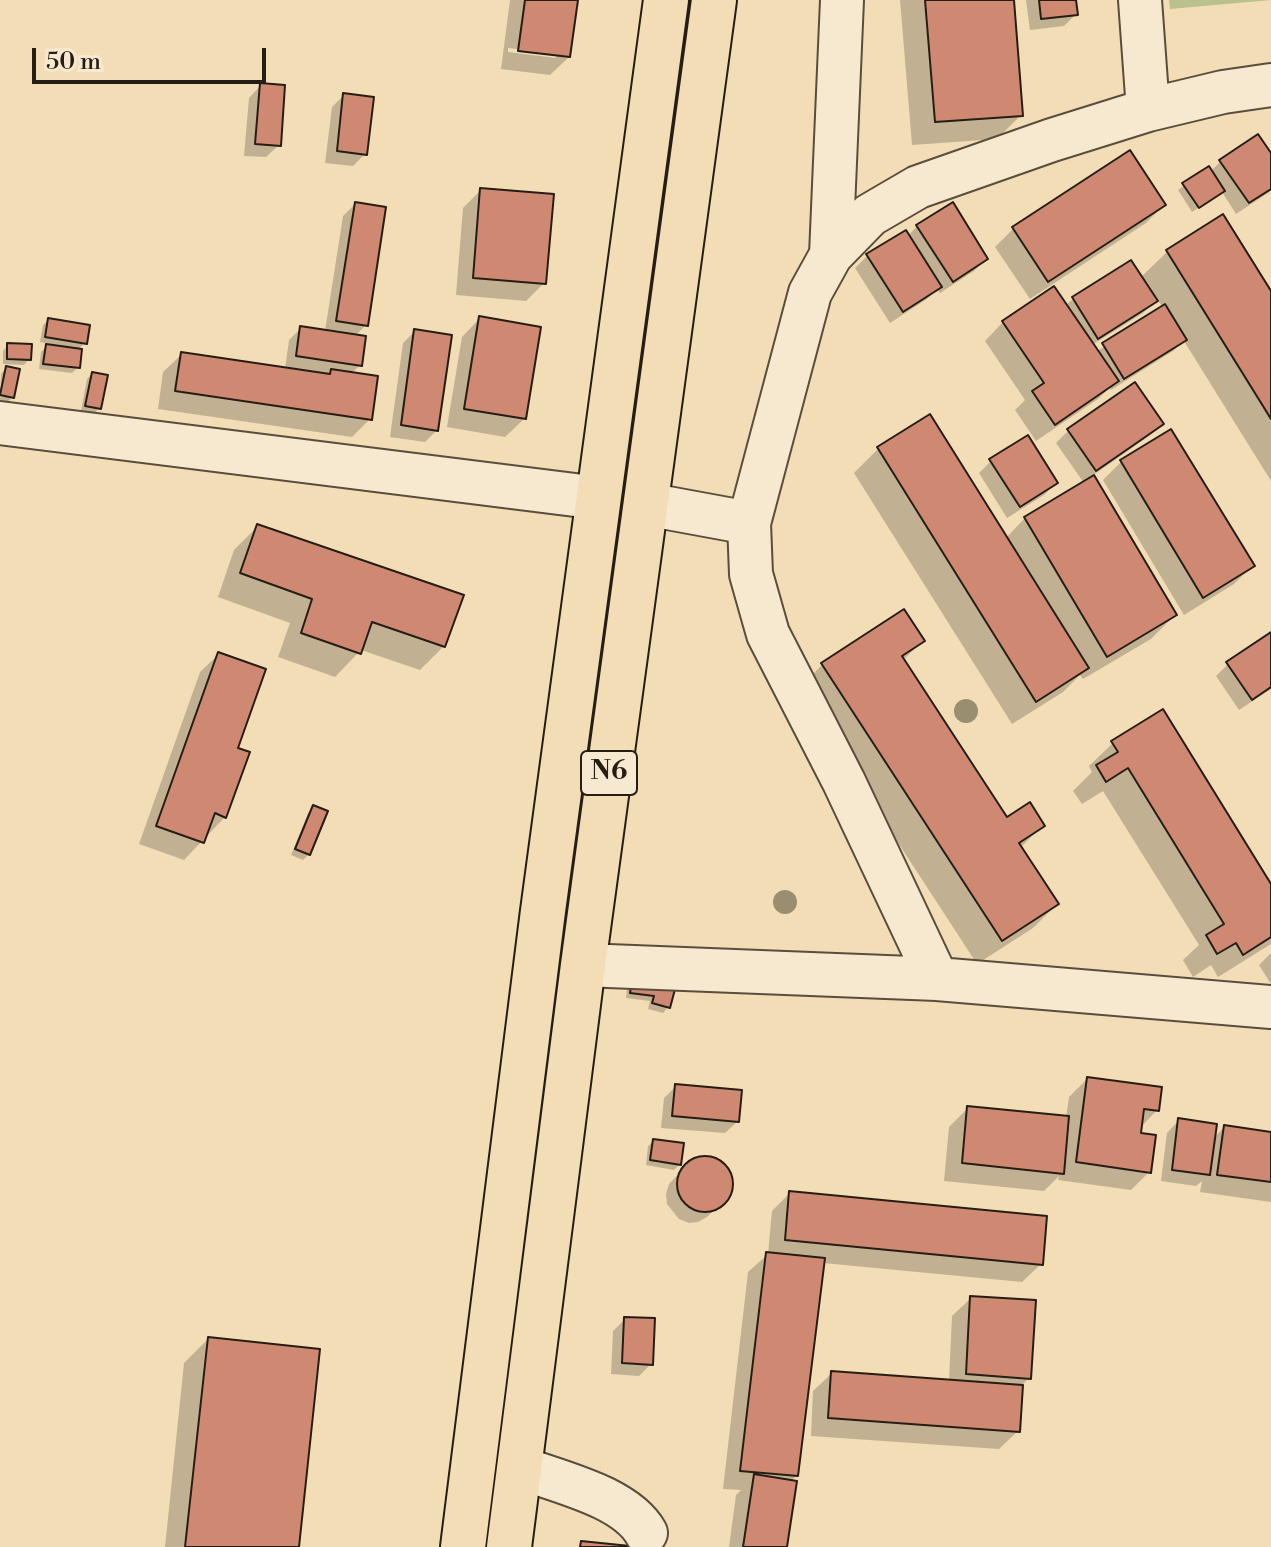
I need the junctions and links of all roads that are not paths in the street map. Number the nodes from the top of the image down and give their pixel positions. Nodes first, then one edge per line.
1 (666, 0) edge
2 (714, 0) edge
3 (842, 0) edge
4 (1140, 0) edge
5 (1271, 85) edge
6 (1148, 110) junction
7 (831, 255) junction
8 (0, 423) edge
9 (599, 498) junction
10 (646, 504) junction
11 (749, 523) junction
12 (583, 965) junction
13 (937, 979) junction
14 (1271, 1007) edge
15 (519, 1467) junction
16 (646, 1533) dead end
17 (463, 1547) edge
18 (509, 1547) edge

1 - 9 main road, N6
2 - 10 main road, N6
3 - 7 street
4 - 6 street
5 - 6 street
6 - 7 street
7 - 11 street
8 - 9 street
9 - 17 main road, N6
10 - 11 street
10 - 12 main road, N6
11 - 13 street
12 - 13 street
12 - 15 main road, N6
13 - 14 street
15 - 16 street
15 - 18 main road, N6

